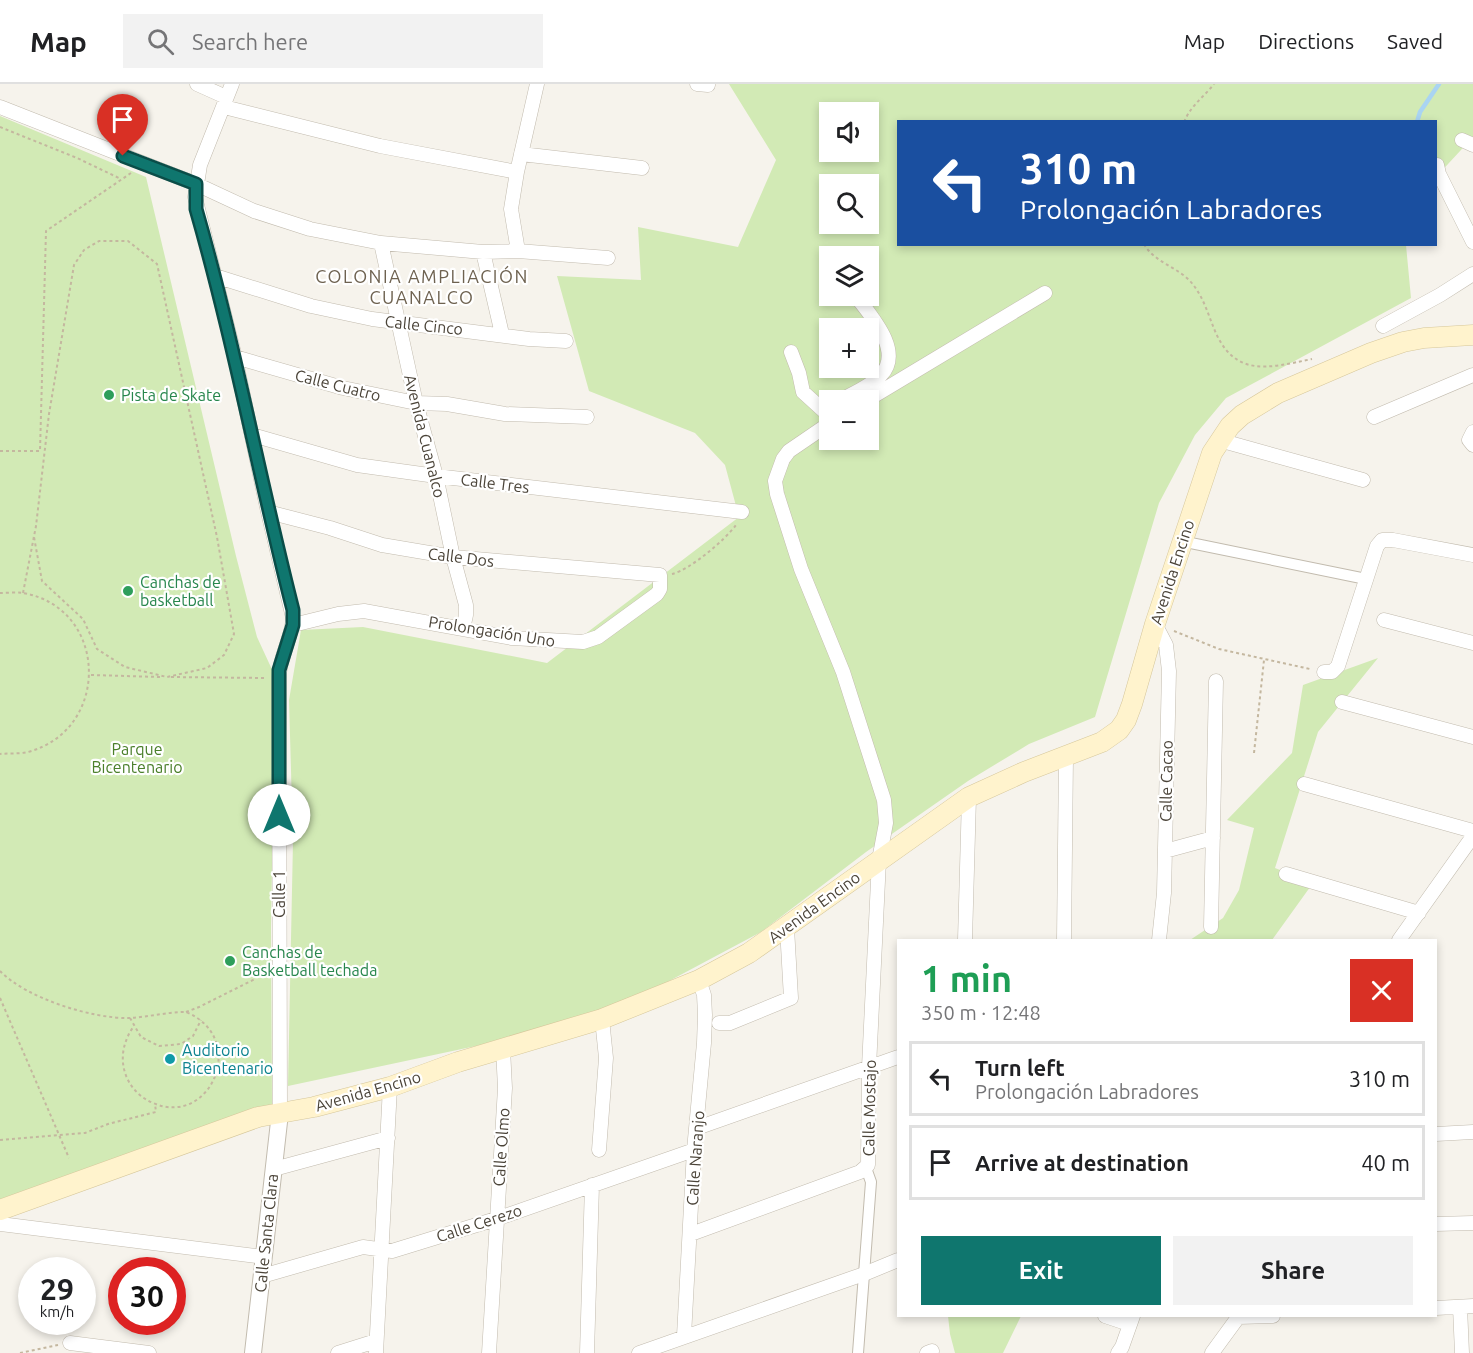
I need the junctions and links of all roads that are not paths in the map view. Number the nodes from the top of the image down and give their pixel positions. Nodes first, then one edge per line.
1 (197, 84) edge
2 (537, 84) edge
3 (227, 96) edge
4 (0, 107) edge
5 (521, 154) junction
6 (1437, 165) dead end
7 (642, 168) dead end
8 (517, 172) junction
9 (196, 184) junction
10 (1471, 236) edge
11 (381, 243) junction
12 (518, 251) junction
13 (483, 252) junction
14 (608, 258) dead end
15 (1473, 274) edge
16 (215, 276) junction
17 (1045, 293) dead end
18 (863, 306) edge
19 (399, 322) junction
20 (1383, 326) dead end
21 (502, 334) junction
22 (1473, 335) edge
23 (566, 341) dead end
24 (791, 352) dead end
25 (235, 357) junction
26 (1473, 375) edge
27 (857, 390) edge
28 (879, 393) edge
29 (416, 403) junction
30 (819, 410) edge
31 (587, 417) dead end
32 (1374, 417) dead end
33 (819, 424) edge
34 (252, 435) junction
35 (1219, 440) junction
36 (436, 476) junction
37 (1363, 480) dead end
38 (268, 512) junction
39 (742, 512) road end
40 (1182, 541) junction
41 (1473, 555) edge
42 (453, 557) junction
43 (660, 575) joint
44 (1366, 579) junction
45 (1384, 620) dead end
46 (1155, 624) junction
47 (293, 625) junction
48 (463, 629) junction
49 (1473, 643) edge
50 (1324, 672) road end
51 (1216, 681) dead end
52 (1342, 702) dead end
53 (1473, 737) edge
54 (1066, 756) junction
55 (1304, 784) dead end
56 (969, 797) junction
57 (1473, 831) edge
58 (1473, 836) edge
59 (1213, 838) junction
60 (1165, 851) junction
61 (879, 860) junction
62 (1286, 874) dead end
63 (1419, 913) junction
64 (1211, 927) dead end
65 (786, 928) junction
66 (965, 939) edge
67 (1064, 939) edge
68 (1159, 939) edge
69 (1400, 939) edge
70 (699, 980) junction
71 (602, 1019) junction
72 (719, 1023) dead end
73 (503, 1049) junction
74 (897, 1058) edge
75 (869, 1067) junction
76 (390, 1087) junction
77 (280, 1113) junction
78 (697, 1128) junction
79 (1473, 1132) edge
80 (1437, 1134) edge
81 (388, 1138) junction
82 (599, 1149) dead end
83 (694, 1150) junction
84 (866, 1168) junction
85 (274, 1169) junction
86 (592, 1185) junction
87 (0, 1210) edge
88 (496, 1219) junction
89 (1473, 1223) edge
90 (0, 1224) edge
91 (1437, 1224) edge
92 (691, 1234) junction
93 (381, 1250) junction
94 (264, 1257) junction
95 (897, 1260) edge
96 (864, 1274) junction
97 (262, 1276) junction
98 (1466, 1306) edge
99 (1437, 1308) edge
100 (1112, 1317) edge
101 (1237, 1317) edge
102 (1131, 1320) edge
103 (684, 1336) junction
104 (70, 1343) road end
105 (376, 1347) edge
106 (1121, 1351) edge
107 (149, 1353) edge
108 (253, 1353) edge
109 (338, 1353) edge
110 (489, 1353) edge
111 (587, 1353) edge
112 (639, 1353) edge
113 (858, 1353) edge
114 (1212, 1353) edge
115 (1462, 1353) edge

1 - 3 street
2 - 5 street
3 - 8 street
3 - 9 street, Calle 1
4 - 9 street
5 - 7 street
5 - 8 street
6 - 10 street
8 - 12 street
9 - 11 street
9 - 16 street, Calle 1
11 - 13 street
11 - 19 street, Avenida Cuanalco
12 - 13 street
12 - 14 street
13 - 21 street
15 - 20 street
16 - 19 street, Calle Cinco
16 - 25 street, Calle 1
17 - 28 street
18 - 27 street
19 - 21 street, Calle Cinco
19 - 29 street, Avenida Cuanalco
21 - 23 street, Calle Cinco
22 - 35 main road, Avenida Encino
24 - 30 street
25 - 29 street, Calle Cuatro
25 - 34 street, Calle 1
26 - 32 street
29 - 31 street, Calle Cuatro
29 - 36 street, Avenida Cuanalco
33 - 61 street, Calle Mostajo
34 - 36 street, Calle Tres
34 - 38 street, Calle 1
35 - 37 street
35 - 40 main road, Avenida Encino
36 - 39 street, Calle Tres
36 - 42 street, Avenida Cuanalco
38 - 42 street, Calle Dos
38 - 47 street, Calle 1
40 - 44 street
40 - 46 main road, Avenida Encino
41 - 44 street
42 - 43 street, Calle Dos
42 - 48 street, Avenida Cuanalco
43 - 48 street, Prolongación Uno
44 - 50 street
45 - 49 street
46 - 54 main road, Avenida Encino
46 - 60 street, Calle Cacao
47 - 48 street, Prolongación Uno
47 - 77 street, Calle 1
51 - 59 street
52 - 53 street
54 - 56 main road, Avenida Encino
54 - 67 street
55 - 57 street
56 - 61 main road, Avenida Encino
56 - 66 street
58 - 63 street
59 - 60 street
59 - 64 street
60 - 68 street, Calle Cacao
61 - 65 main road, Avenida Encino
61 - 75 street, Calle Mostajo
62 - 63 street
63 - 69 street
65 - 70 main road, Avenida Encino
65 - 72 street
70 - 71 main road, Avenida Encino
70 - 78 street, Calle Naranjo
71 - 73 main road, Avenida Encino
71 - 82 street
73 - 76 main road, Avenida Encino
73 - 88 street, Calle Olmo
74 - 75 street
75 - 78 street
75 - 84 street, Calle Mostajo
76 - 77 main road, Avenida Encino
76 - 81 street
77 - 85 street, Calle Santa Clara
77 - 87 main road, Avenida Encino
78 - 83 street, Calle Naranjo
79 - 80 street
81 - 85 street
81 - 93 street
83 - 86 street, Calle Cerezo
83 - 92 street, Calle Naranjo
84 - 92 street
84 - 96 street, Calle Mostajo
85 - 94 street, Calle Santa Clara
86 - 88 street, Calle Cerezo
86 - 111 street
88 - 93 street, Calle Cerezo
88 - 110 street, Calle Olmo
89 - 91 street
90 - 94 street
92 - 103 street, Calle Naranjo
93 - 97 street, Calle Cerezo
93 - 105 street
94 - 97 street, Calle Santa Clara
95 - 96 street
96 - 103 street
96 - 113 street, Calle Mostajo
97 - 108 street, Calle Santa Clara
98 - 99 street
98 - 115 street
100 - 102 street
101 - 114 street
102 - 106 street
103 - 112 street
104 - 107 street
105 - 109 street

